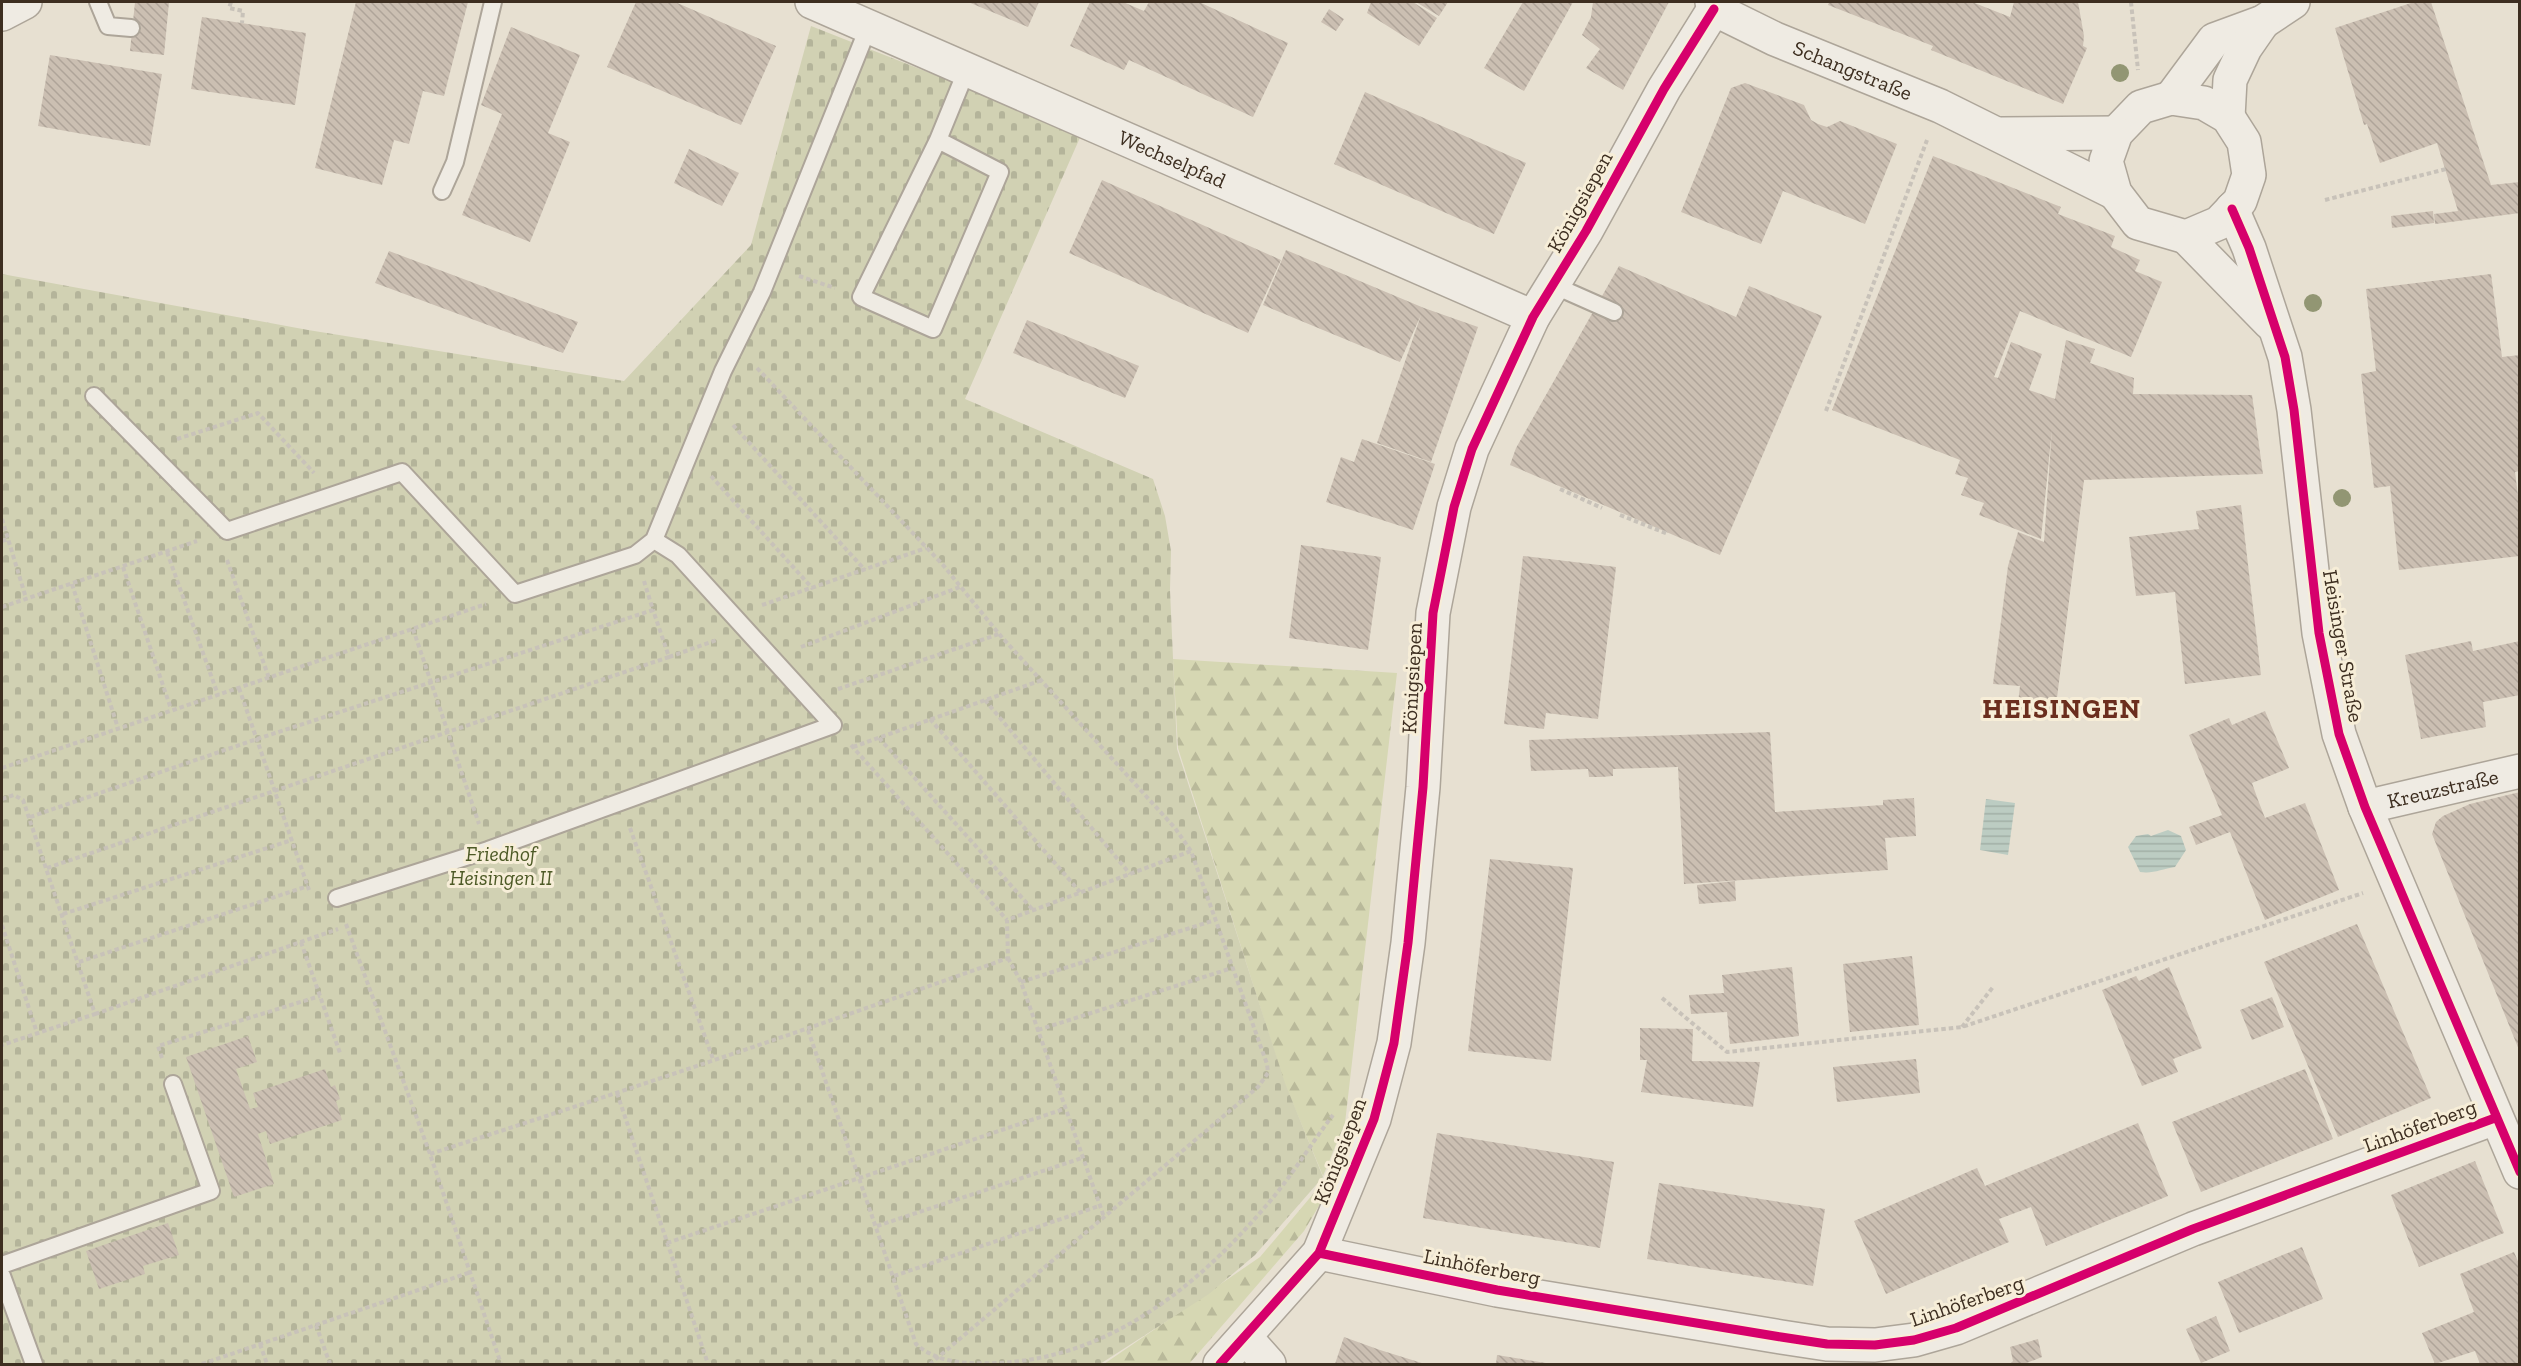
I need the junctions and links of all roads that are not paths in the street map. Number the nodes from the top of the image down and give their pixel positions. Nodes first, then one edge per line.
1 (26, 2) edge
2 (98, 2) edge
3 (493, 2) edge
4 (812, 2) edge
5 (2293, 2) edge
6 (1713, 5) edge
7 (2, 14) edge
8 (2263, 22) junction
9 (131, 28) dead end
10 (868, 28) junction
11 (967, 69) junction
12 (2156, 102) junction
13 (2228, 117) junction
14 (2116, 133) junction
15 (1997, 134) junction
16 (938, 140) junction
17 (442, 191) dead end
18 (2115, 193) junction
19 (2232, 209) junction
20 (2186, 237) junction
21 (1553, 285) junction
22 (1614, 312) dead end
23 (1533, 317) junction
24 (2275, 329) junction
25 (94, 396) dead end
26 (654, 540) junction
27 (2520, 771) edge
28 (2365, 807) junction
29 (337, 898) road end
30 (173, 1084) road end
31 (2495, 1118) junction
32 (2520, 1172) edge
33 (1319, 1253) junction
34 (2, 1265) edge
35 (2, 1276) edge
36 (1245, 1337) junction
37 (34, 1365) edge
38 (1220, 1365) edge
39 (1269, 1365) edge

1 - 7 street
2 - 9 lane
3 - 17 lane
4 - 10 street, Wechselpfad
5 - 8 street
6 - 15 street, Schangstraße
6 - 21 street, Königsiepen
8 - 12 street
8 - 13 street
10 - 11 street, Wechselpfad
10 - 26 lane
11 - 16 lane
11 - 23 street, Wechselpfad
12 - 13 street
12 - 14 street
13 - 19 street
14 - 15 street, Schangstraße
14 - 18 street
15 - 18 street, Schangstraße
16 - 16 lane
18 - 20 street
19 - 20 street
19 - 24 street, Heisinger Straße
20 - 24 street, Heisinger Straße
21 - 22 lane
21 - 23 street, Königsiepen
23 - 33 street, Königsiepen
24 - 28 street, Heisinger Straße
25 - 26 lane
26 - 29 lane
27 - 28 street, Kreuzstraße
28 - 31 street, Heisinger Straße
30 - 34 lane
31 - 32 street, Heisinger Straße
31 - 33 street, Linhöferberg
33 - 36 street, Königsiepen
35 - 37 lane
36 - 38 street, Königsiepen
36 - 39 street

